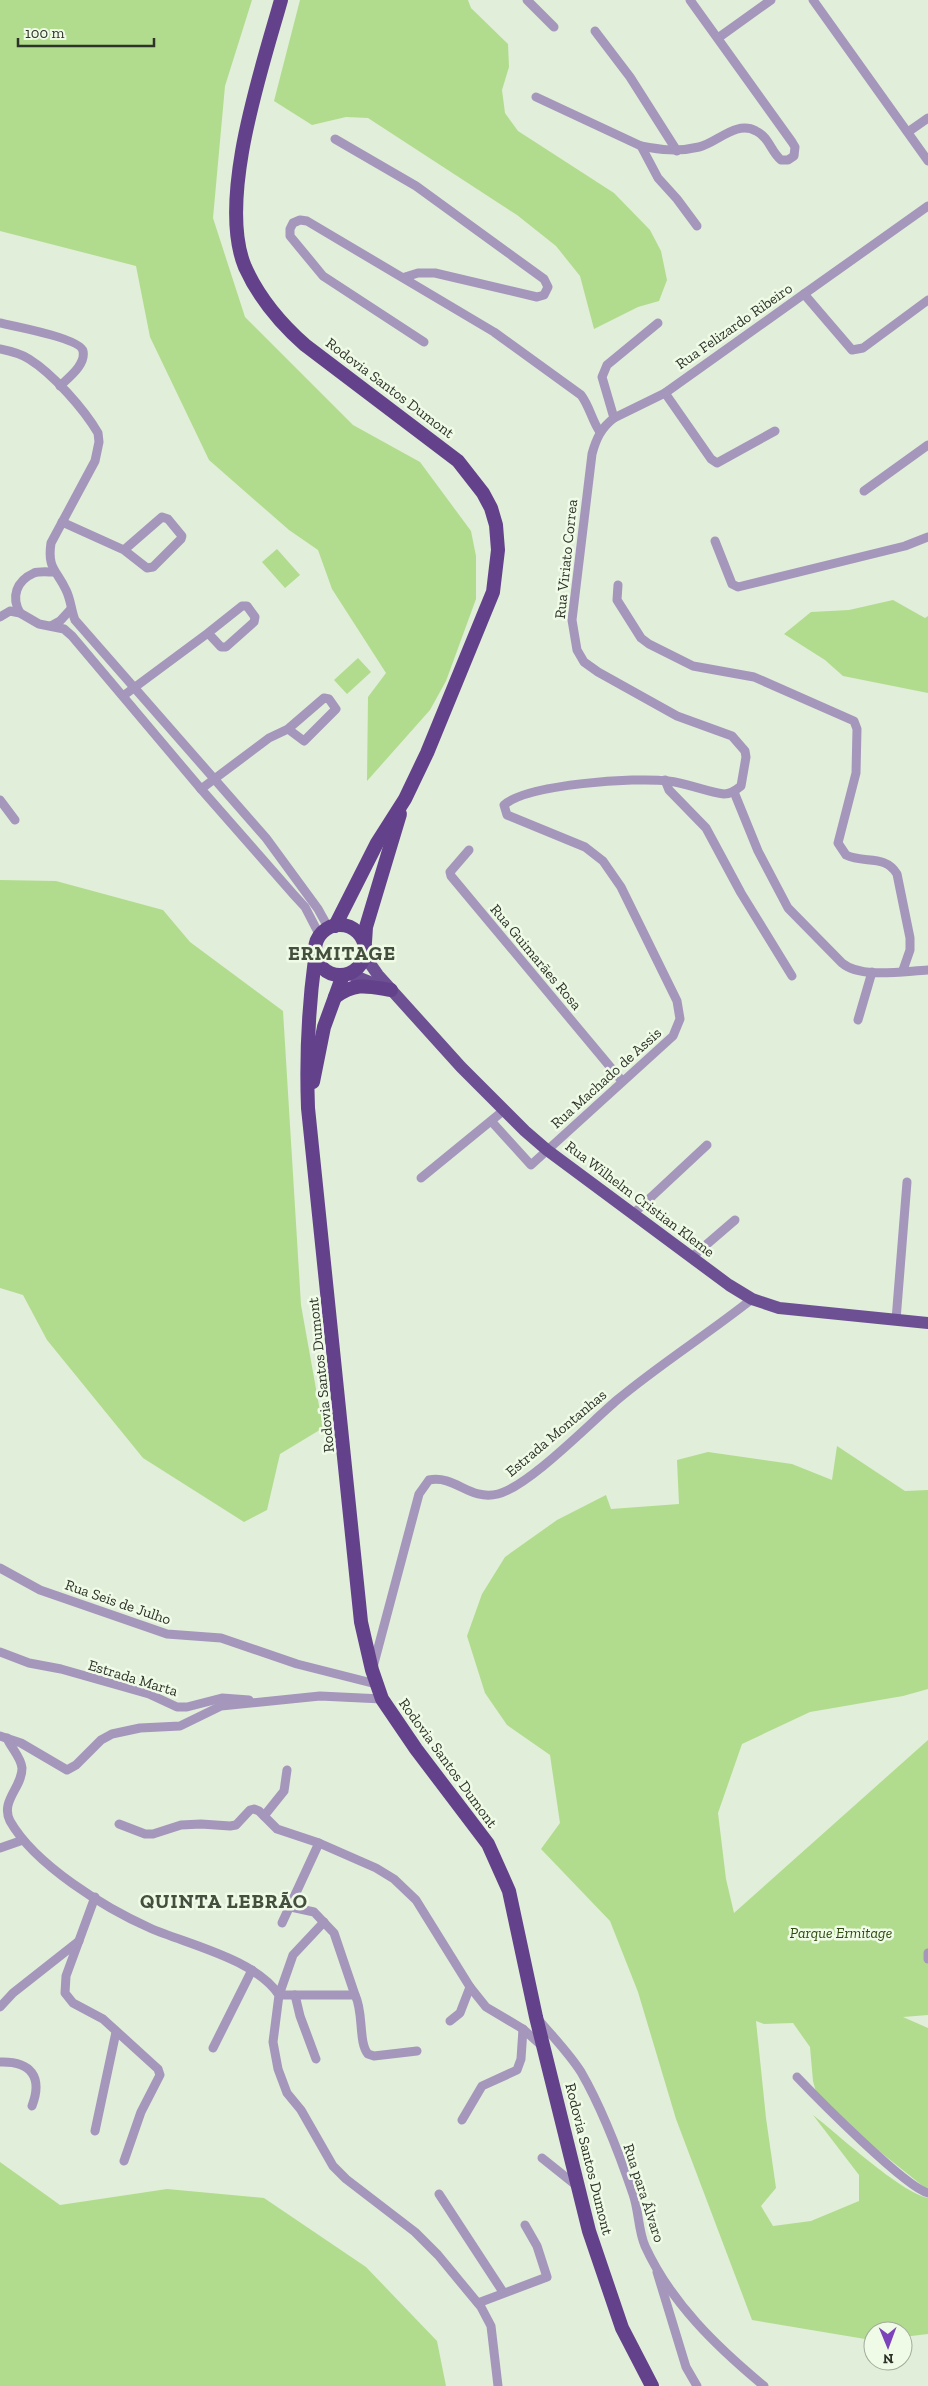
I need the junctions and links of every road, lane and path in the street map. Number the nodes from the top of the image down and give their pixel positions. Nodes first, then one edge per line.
1 (282, 0) edge
2 (527, 0) edge
3 (690, 0) edge
4 (771, 0) edge
5 (813, 0) edge
6 (554, 27) dead end
7 (595, 31) dead end
8 (718, 38) junction
9 (536, 97) dead end
10 (928, 118) edge
11 (908, 132) junction
12 (335, 139) dead end
13 (641, 146) junction
14 (677, 151) junction
15 (928, 161) edge
16 (928, 206) edge
17 (697, 226) dead end
18 (405, 277) junction
19 (804, 294) junction
20 (928, 300) edge
21 (0, 323) edge
22 (658, 323) dead end
23 (424, 342) dead end
24 (0, 348) edge
25 (60, 386) junction
26 (665, 393) junction
27 (614, 418) junction
28 (774, 431) dead end
29 (600, 432) junction
30 (928, 445) edge
31 (864, 491) dead end
32 (62, 522) junction
33 (928, 537) edge
34 (715, 541) dead end
35 (124, 550) junction
36 (54, 572) junction
37 (618, 585) dead end
38 (71, 609) junction
39 (20, 613) junction
40 (0, 617) edge
41 (51, 626) junction
42 (208, 633) junction
43 (134, 687) junction
44 (123, 696) junction
45 (288, 729) junction
46 (214, 780) junction
47 (666, 780) junction
48 (201, 789) junction
49 (734, 792) junction
50 (405, 799) junction
51 (0, 800) edge
52 (15, 820) dead end
53 (469, 850) dead end
54 (327, 929) junction
55 (365, 942) junction
56 (315, 958) junction
57 (904, 970) junction
58 (928, 970) edge
59 (872, 972) junction
60 (347, 974) junction
61 (792, 976) dead end
62 (391, 990) junction
63 (335, 997) junction
64 (858, 1020) dead end
65 (622, 1081) junction
66 (308, 1108) junction
67 (503, 1111) junction
68 (492, 1122) junction
69 (707, 1145) dead end
70 (547, 1150) junction
71 (421, 1178) dead end
72 (907, 1182) dead end
73 (633, 1214) junction
74 (735, 1220) dead end
75 (692, 1257) junction
76 (752, 1299) junction
77 (896, 1320) junction
78 (928, 1323) edge
79 (0, 1568) edge
80 (0, 1652) edge
81 (372, 1670) junction
82 (376, 1684) junction
83 (382, 1700) junction
84 (261, 1702) junction
85 (4, 1737) edge
86 (287, 1770) dead end
87 (264, 1816) junction
88 (119, 1824) dead end
89 (23, 1840) junction
90 (319, 1843) junction
91 (0, 1848) edge
92 (95, 1897) junction
93 (291, 1907) junction
94 (324, 1922) junction
95 (282, 1923) dead end
96 (79, 1941) junction
97 (928, 1953) edge
98 (928, 1959) edge
99 (252, 1970) junction
100 (470, 1987) junction
101 (279, 1995) junction
102 (295, 1995) junction
103 (355, 1995) junction
104 (0, 2007) edge
105 (536, 2017) junction
106 (450, 2021) dead end
107 (522, 2030) junction
108 (116, 2032) junction
109 (212, 2048) dead end
110 (545, 2049) junction
111 (417, 2051) dead end
112 (316, 2059) dead end
113 (0, 2062) edge
114 (797, 2077) dead end
115 (32, 2106) dead end
116 (462, 2120) dead end
117 (95, 2131) dead end
118 (542, 2158) dead end
119 (124, 2162) dead end
120 (577, 2186) junction
121 (928, 2193) edge
122 (439, 2194) dead end
123 (525, 2225) dead end
124 (654, 2262) junction
125 (503, 2292) junction
126 (478, 2303) junction
127 (498, 2386) edge
128 (652, 2386) edge
129 (698, 2386) edge
130 (764, 2386) edge

1 - 50 highway, Rodovia Santos Dumont
2 - 6 street
3 - 8 street
4 - 8 street
5 - 11 street
7 - 14 street
8 - 14 street
9 - 13 street
10 - 11 street
11 - 15 street
12 - 18 street
13 - 14 street
13 - 17 street
16 - 19 street
18 - 23 street
18 - 29 street
19 - 20 street, Rua Felizardo Ribeiro
19 - 26 street, Rua Felizardo Ribeiro
21 - 25 street
22 - 27 street
24 - 25 street
25 - 32 street
26 - 27 street, Rua Felizardo Ribeiro
26 - 28 street
27 - 29 street, Rua Viriato Correa
29 - 49 street, Rua Viriato Correa
30 - 31 street
32 - 35 street
32 - 36 street
33 - 34 street
35 - 35 street
36 - 38 street
36 - 39 street
37 - 57 street
38 - 41 street
38 - 43 street
39 - 40 street
39 - 41 street
41 - 44 street
42 - 42 street
42 - 43 street
43 - 44 street
43 - 46 street
44 - 48 street
45 - 45 street
45 - 46 street
46 - 48 street
46 - 54 street
47 - 49 street
47 - 61 street
47 - 65 street, Rua Machado de Assis
48 - 54 street
49 - 59 street
50 - 54 highway
50 - 55 highway
51 - 52 street
53 - 65 street, Rua Guimarães Rosa
54 - 55 highway
54 - 56 highway
55 - 60 highway
55 - 62 main road, Rua Wilhelm Cristian Kleme
56 - 60 highway
56 - 66 highway
57 - 58 street
57 - 59 street
59 - 64 street
60 - 62 main road
60 - 63 highway
62 - 63 highway
62 - 67 main road, Rua Wilhelm Cristian Kleme
63 - 66 highway
65 - 70 street, Rua Machado de Assis
66 - 81 highway, Rodovia Santos Dumont
67 - 68 street
67 - 70 main road, Rua Wilhelm Cristian Kleme
68 - 70 street, Rua Machado de Assis
68 - 71 street
69 - 73 street
70 - 73 main road, Rua Wilhelm Cristian Kleme
72 - 77 street
73 - 75 main road, Rua Wilhelm Cristian Kleme
74 - 75 street
75 - 76 main road, Rua Wilhelm Cristian Kleme
76 - 77 main road, Rua Wilhelm Cristian Kleme
76 - 81 street, Estrada Montanhas
77 - 78 main road, Rua Wilhelm Cristian Kleme
79 - 82 street, Rua Seis de Julho
80 - 84 street, Estrada Marta
81 - 82 highway, Rodovia Santos Dumont
82 - 83 highway, Rodovia Santos Dumont
83 - 84 street
83 - 105 highway, Rodovia Santos Dumont
84 - 85 street
85 - 89 street
86 - 87 street
87 - 88 street
87 - 90 street
89 - 91 street
89 - 92 street
90 - 93 street
90 - 100 street
92 - 96 street
92 - 99 street
93 - 94 street
93 - 95 street
94 - 101 street
94 - 103 street
96 - 104 street
96 - 108 street
97 - 98 street
99 - 101 street
99 - 109 street
100 - 106 street
100 - 107 street
101 - 102 street
101 - 126 street
102 - 103 street
102 - 112 street
103 - 111 street
105 - 110 highway, Rodovia Santos Dumont
105 - 124 street, Rua para Álvaro
107 - 110 street
107 - 116 street
108 - 117 street
108 - 119 street
110 - 120 highway, Rodovia Santos Dumont
113 - 115 street
114 - 121 street
118 - 120 street
120 - 128 highway, Rodovia Santos Dumont
122 - 125 street
123 - 125 street
124 - 129 street
124 - 130 street, Rua para Álvaro
125 - 126 street
126 - 127 street

